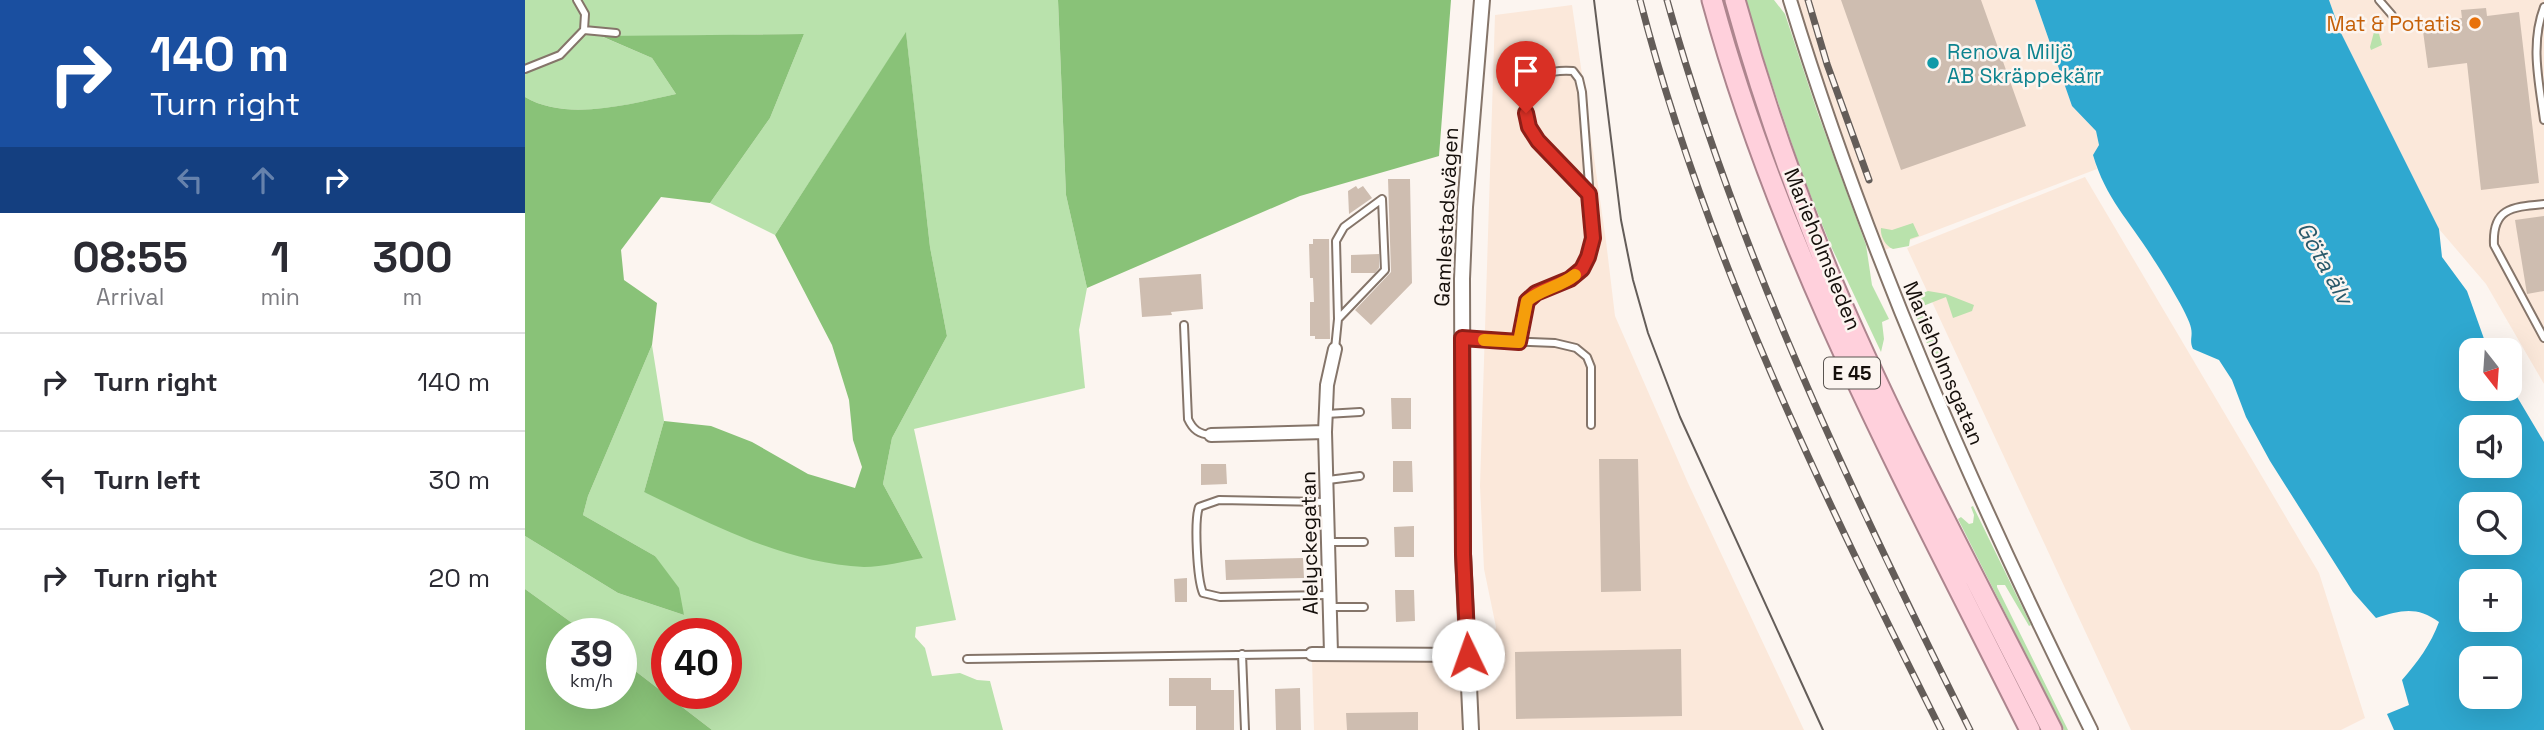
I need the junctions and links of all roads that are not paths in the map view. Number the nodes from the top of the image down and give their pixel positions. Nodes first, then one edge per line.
1 (577, 0) edge
2 (1482, 0) edge
3 (1712, 0) edge
4 (1735, 0) edge
5 (1790, 0) edge
6 (2379, 0) edge
7 (2544, 7) edge
8 (2392, 15) dead end
9 (584, 30) junction
10 (617, 33) dead end
11 (525, 69) edge
12 (2544, 120) edge
13 (1589, 194) junction
14 (2544, 204) edge
15 (1338, 319) junction
16 (1184, 325) dead end
17 (1462, 338) junction
18 (2544, 338) edge
19 (1519, 342) junction
20 (1335, 349) joint
21 (1360, 412) dead end
22 (1326, 414) junction
23 (1591, 425) dead end
24 (1325, 432) junction
25 (1211, 435) joint
26 (1360, 476) dead end
27 (1328, 480) junction
28 (1328, 502) junction
29 (1329, 542) junction
30 (1364, 542) dead end
31 (1330, 601) junction
32 (1364, 607) dead end
33 (1331, 653) junction
34 (1242, 654) junction
35 (1312, 654) joint
36 (1468, 655) junction
37 (967, 659) dead end
38 (1245, 730) edge
39 (1471, 730) edge
40 (2030, 730) edge
41 (2052, 730) edge
42 (2091, 730) edge

1 - 9 lane
2 - 17 street, Gamlestadsvägen
3 - 40 highway, Marieholmsleden / E 45
4 - 41 highway, Marieholmsleden / E 45
5 - 42 street, Marieholmsgatan
6 - 8 lane
7 - 12 lane
9 - 10 lane
9 - 11 lane
13 - 13 lane
13 - 19 lane
14 - 18 lane
15 - 15 lane, Alelyckegatan
15 - 20 lane, Alelyckegatan
16 - 25 lane
17 - 19 lane
17 - 36 street, Gamlestadsvägen
19 - 23 lane
20 - 22 street, Alelyckegatan
21 - 22 lane
22 - 24 street, Alelyckegatan
24 - 25 street
24 - 27 street, Alelyckegatan
26 - 27 lane
27 - 28 street, Alelyckegatan
28 - 29 street, Alelyckegatan
28 - 31 lane
29 - 30 lane
29 - 31 street, Alelyckegatan
31 - 32 lane
31 - 33 street, Alelyckegatan
33 - 35 street
33 - 36 street
34 - 35 lane
34 - 37 lane
34 - 38 lane
36 - 39 street, Gamlestadsvägen

